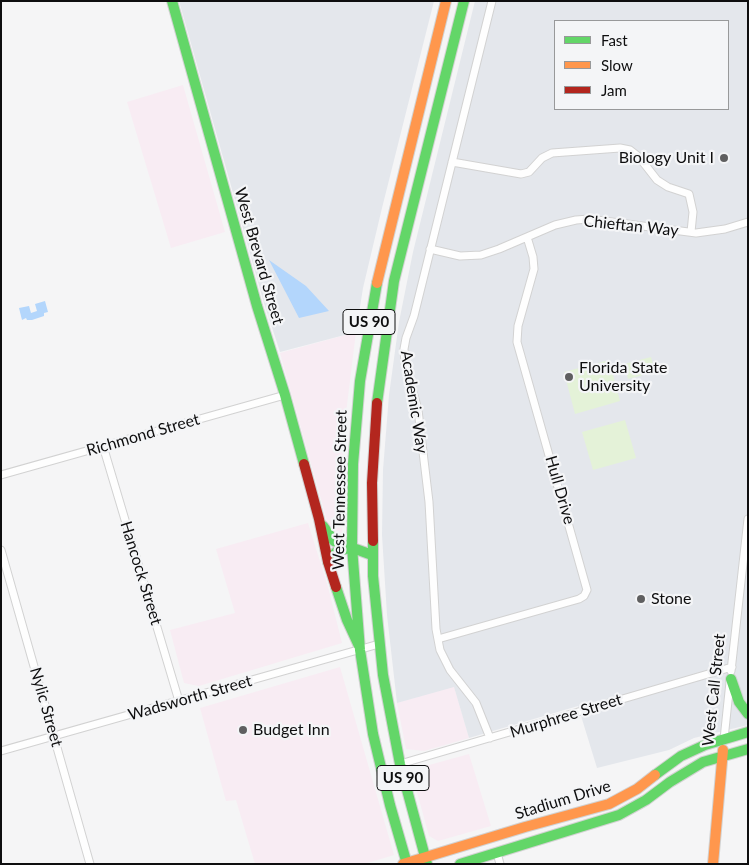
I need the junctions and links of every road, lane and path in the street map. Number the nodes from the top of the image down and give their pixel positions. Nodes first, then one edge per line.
1 (172, 1) edge
2 (446, 1) edge
3 (464, 1) edge
4 (492, 1) edge
5 (452, 162) junction
6 (748, 222) edge
7 (691, 232) junction
8 (527, 237) junction
9 (430, 249) junction
10 (285, 396) junction
11 (103, 446) junction
12 (1, 475) edge
13 (319, 519) junction
14 (748, 519) edge
15 (352, 548) junction
16 (1, 550) edge
17 (372, 555) junction
18 (328, 562) junction
19 (438, 639) junction
20 (379, 644) junction
21 (360, 650) junction
22 (732, 667) junction
23 (731, 679) junction
24 (179, 701) junction
25 (748, 714) edge
26 (748, 732) edge
27 (54, 736) junction
28 (490, 738) junction
29 (724, 739) junction
30 (748, 749) edge
31 (1, 751) edge
32 (723, 756) junction
33 (400, 764) junction
34 (497, 853) junction
35 (426, 860) edge
36 (407, 863) edge
37 (90, 864) edge
38 (460, 864) edge
39 (500, 864) edge
40 (713, 864) edge

1 - 10 main road, West Brevard Street
2 - 15 main road, West Tennessee Street / US 90
3 - 17 main road, West Tennessee Street / US 90
4 - 5 street, Academic Way
5 - 7 street
5 - 9 street, Academic Way
6 - 7 street, Chieftan Way
7 - 8 street, Chieftan Way
8 - 9 street, Chieftan Way
8 - 19 street, Hull Drive
9 - 19 street, Academic Way
10 - 11 street, Richmond Street
10 - 13 main road, West Brevard Street
11 - 12 street, Richmond Street
11 - 24 street, Hancock Street
13 - 15 main road, West Brevard Street
13 - 18 main road, West Brevard Street
14 - 22 street, West Call Street
15 - 17 main road, West Brevard Street
15 - 18 main road
15 - 21 main road, West Tennessee Street / US 90
16 - 27 street, Nylic Street
17 - 20 main road, West Tennessee Street / US 90
18 - 21 main road, West Brevard Street
19 - 28 street, Academic Way
20 - 21 street, Wadsworth Street
20 - 33 main road, West Tennessee Street / US 90
21 - 24 street, Wadsworth Street
21 - 36 main road, West Tennessee Street / US 90
22 - 23 street, West Call Street
22 - 28 street, Murphree Street
23 - 25 main road
23 - 29 street, West Call Street
24 - 27 street, Wadsworth Street
26 - 29 main road, Stadium Drive
27 - 31 street, Wadsworth Street
27 - 37 street, Nylic Street
28 - 33 street, Murphree Street
29 - 32 main road, West Call Street
29 - 35 main road, Stadium Drive
30 - 32 main road, Stadium Drive
32 - 34 main road, Stadium Drive
32 - 40 main road, West Call Street
33 - 35 main road, West Tennessee Street / US 90
34 - 38 main road, Stadium Drive
34 - 39 street
35 - 36 main road, Stadium Drive

